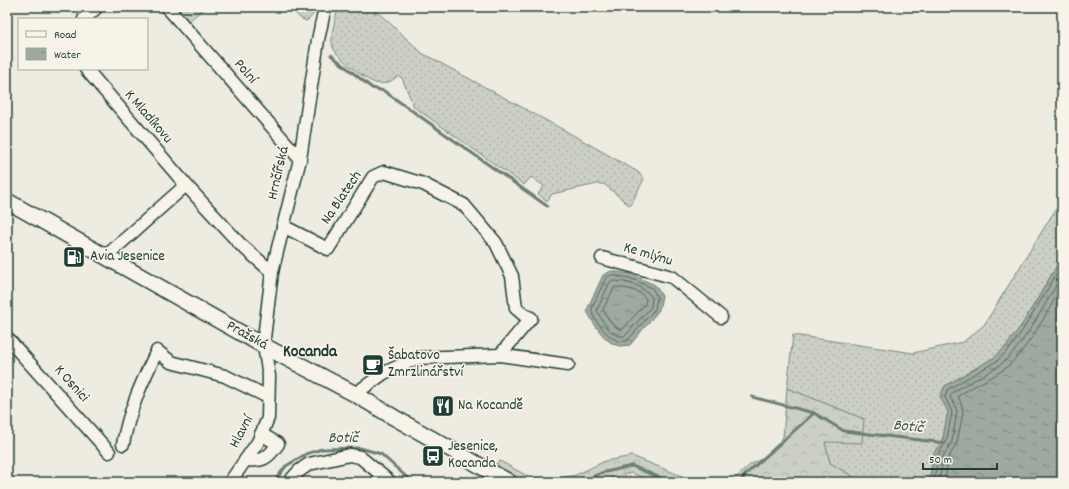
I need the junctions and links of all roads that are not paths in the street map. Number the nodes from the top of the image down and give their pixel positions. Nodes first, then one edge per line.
1 (97, 7) edge
2 (167, 7) edge
3 (325, 7) edge
4 (85, 18) edge
5 (87, 70) edge
6 (300, 159) junction
7 (186, 185) junction
8 (7, 201) edge
9 (283, 226) junction
10 (105, 257) junction
11 (602, 258) dead end
12 (272, 272) junction
13 (721, 317) dead end
14 (7, 338) edge
15 (264, 346) junction
16 (500, 355) junction
17 (568, 365) dead end
18 (355, 394) junction
19 (268, 397) junction
20 (261, 434) junction
21 (122, 444) dead end
22 (109, 452) dead end
23 (246, 460) junction
24 (230, 482) edge
25 (289, 482) edge
26 (390, 482) edge
27 (509, 482) edge

1 - 4 street
2 - 6 street, Polní
3 - 6 street, Hrnčířská
5 - 7 street, K Mladíkovu
6 - 9 street, Hrnčířská
7 - 10 street
7 - 12 street, K Mladíkovu
8 - 10 main road, Pražská
9 - 12 street, Hrnčířská
9 - 16 street, Na Blatech
10 - 15 main road, Pražská
11 - 13 street, Ke mlýnu
12 - 15 street, Hrnčířská
14 - 22 street, K Osnici
15 - 18 main road, Pražská
15 - 19 street, Hlavní
16 - 17 street
16 - 18 street
18 - 27 main road, Pražská
19 - 20 street, Hlavní
19 - 21 street
20 - 23 street, Hlavní
20 - 23 street
23 - 24 street, Hlavní
25 - 26 street

